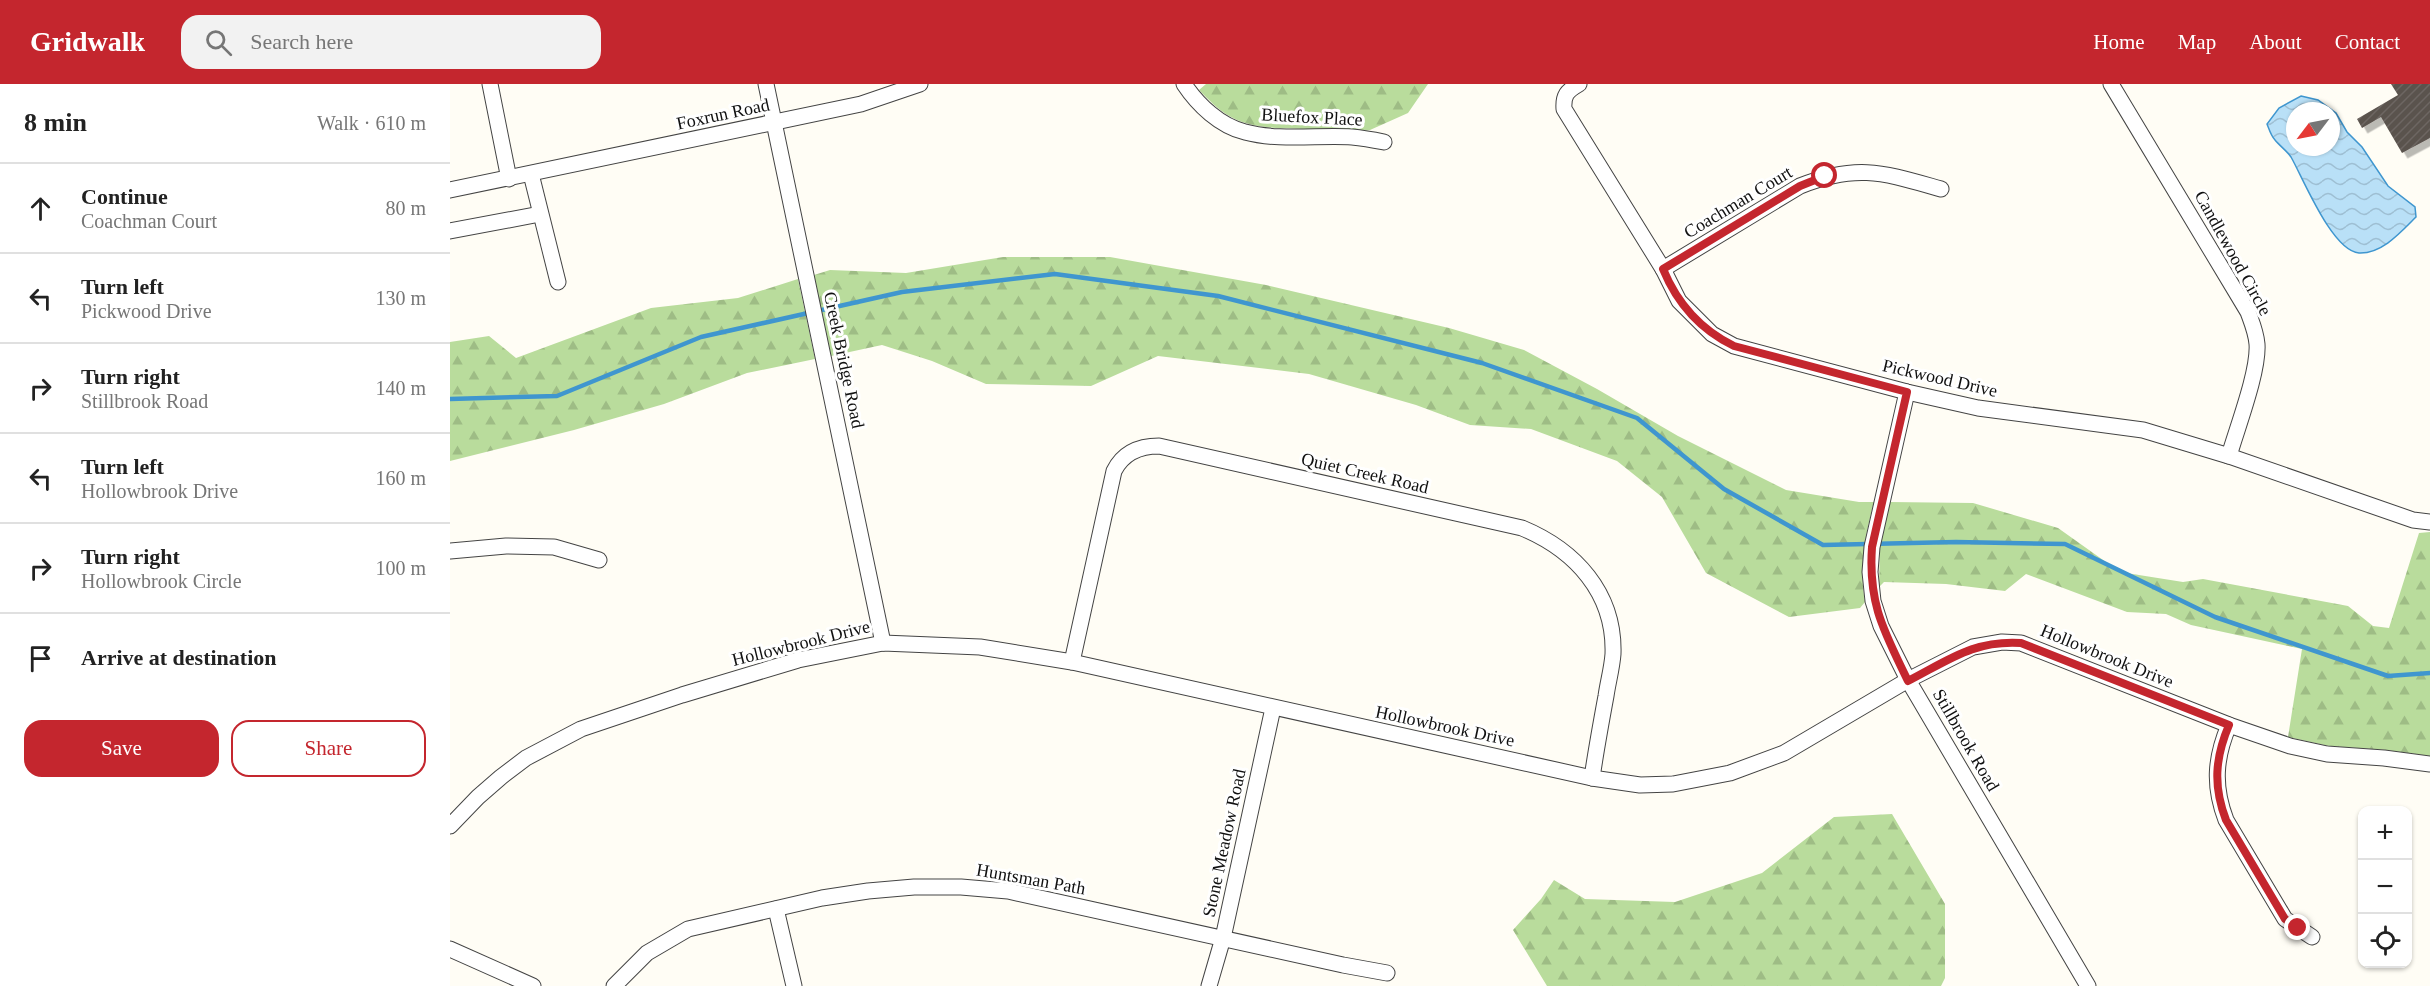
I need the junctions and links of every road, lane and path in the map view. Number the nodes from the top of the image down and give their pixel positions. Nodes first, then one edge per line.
1 (490, 84) edge
2 (766, 84) edge
3 (920, 84) edge
4 (1184, 84) edge
5 (1579, 84) edge
6 (2111, 84) edge
7 (774, 123) junction
8 (1384, 142) dead end
9 (531, 174) junction
10 (509, 179) junction
11 (1941, 189) dead end
12 (450, 190) edge
13 (540, 214) junction
14 (450, 231) edge
15 (1663, 269) junction
16 (558, 282) dead end
17 (1907, 392) junction
18 (2229, 456) junction
19 (2430, 522) edge
20 (450, 551) edge
21 (598, 560) dead end
22 (883, 644) junction
23 (1072, 662) junction
24 (1908, 681) junction
25 (1273, 708) junction
26 (2229, 725) junction
27 (2430, 764) edge
28 (1592, 778) junction
29 (450, 826) edge
30 (776, 909) junction
31 (2312, 937) dead end
32 (1223, 938) junction
33 (450, 949) edge
34 (1387, 973) dead end
35 (533, 986) edge
36 (614, 986) edge
37 (794, 986) edge
38 (1209, 986) edge
39 (2088, 986) edge

1 - 10 street
2 - 7 street, Creek Bridge Road
3 - 7 street, Foxrun Road
4 - 8 street, Bluefox Place
5 - 15 street, Pickwood Drive
6 - 18 street, Candlewood Circle
7 - 9 street, Foxrun Road
7 - 22 street, Creek Bridge Road
9 - 10 street, Foxrun Road
9 - 13 street
10 - 12 street, Foxrun Road
11 - 15 street, Coachman Court
13 - 14 street
13 - 16 street
15 - 17 street, Pickwood Drive
17 - 18 street, Pickwood Drive
17 - 24 street, Stillbrook Road
18 - 19 street, Pickwood Drive
20 - 21 street
22 - 23 street, Hollowbrook Drive
22 - 29 street, Hollowbrook Drive
23 - 25 street, Hollowbrook Drive
23 - 28 street, Quiet Creek Road
24 - 26 street, Hollowbrook Drive
24 - 28 street, Hollowbrook Drive
24 - 39 street, Stillbrook Road
25 - 28 street, Hollowbrook Drive
25 - 32 street, Stone Meadow Road
26 - 27 street, Hollowbrook Drive
26 - 31 street
30 - 32 street, Huntsman Path
30 - 36 street, Huntsman Path
30 - 37 street
32 - 34 street, Huntsman Path
32 - 38 street, Stone Meadow Road
33 - 35 street

